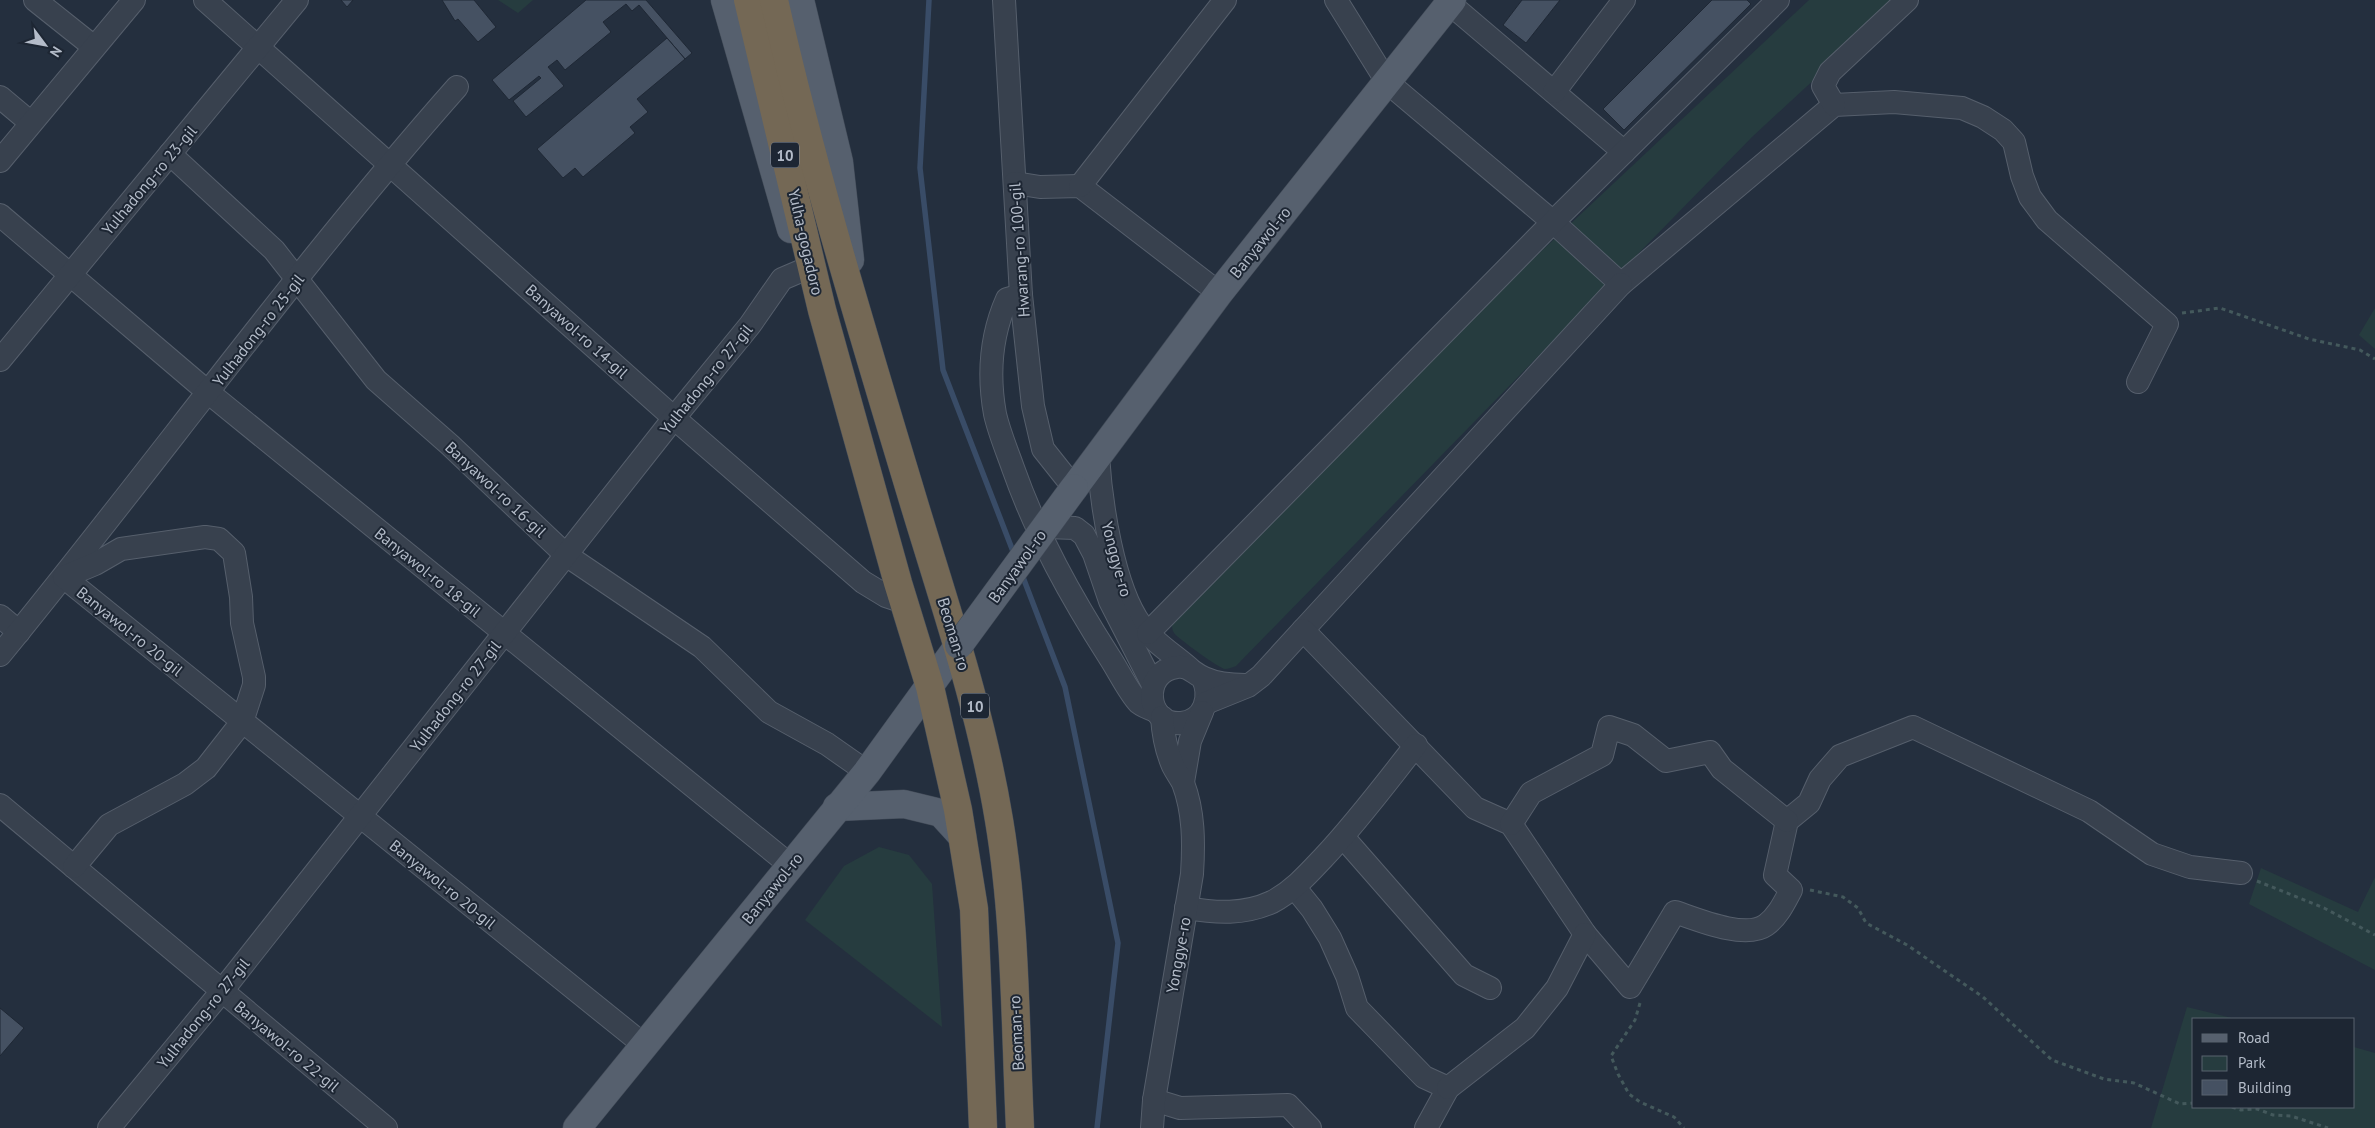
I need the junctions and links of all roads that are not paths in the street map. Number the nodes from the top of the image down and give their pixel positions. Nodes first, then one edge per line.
1 (35, 0) edge
2 (134, 0) edge
3 (205, 0) edge
4 (297, 0) edge
5 (725, 0) edge
6 (748, 0) edge
7 (774, 0) edge
8 (800, 0) edge
9 (1004, 0) edge
10 (1225, 0) edge
11 (1336, 0) edge
12 (1624, 0) edge
13 (1778, 0) edge
14 (1907, 0) edge
15 (1450, 2) edge
16 (259, 46) junction
17 (94, 47) junction
18 (1387, 82) junction
19 (457, 86) dead end
20 (1554, 92) junction
21 (0, 97) edge
22 (1834, 105) junction
23 (31, 123) junction
24 (1624, 152) junction
25 (170, 154) junction
26 (0, 161) edge
27 (389, 163) junction
28 (1015, 183) junction
29 (1080, 186) junction
30 (0, 215) edge
31 (1553, 222) junction
32 (804, 270) junction
33 (71, 274) junction
34 (298, 279) junction
35 (1622, 284) junction
36 (1219, 293) junction
37 (1021, 295) junction
38 (854, 298) junction
39 (822, 310) junction
40 (0, 360) edge
41 (2138, 382) dead end
42 (209, 393) junction
43 (674, 418) junction
44 (1098, 456) junction
45 (1074, 488) junction
46 (1046, 527) junction
47 (566, 555) junction
48 (64, 577) junction
49 (904, 602) junction
50 (0, 616) edge
51 (1303, 630) junction
52 (19, 632) junction
53 (1148, 633) junction
54 (504, 634) junction
55 (959, 645) junction
56 (0, 655) edge
57 (1195, 673) junction
58 (1153, 685) junction
59 (1248, 686) junction
60 (930, 687) junction
61 (1204, 708) junction
62 (1159, 714) junction
63 (242, 722) junction
64 (1416, 745) junction
65 (866, 772) junction
66 (1182, 782) junction
67 (0, 805) edge
68 (837, 807) junction
69 (359, 817) junction
70 (1787, 821) junction
71 (1511, 824) junction
72 (962, 836) junction
73 (1342, 837) junction
74 (790, 865) junction
75 (74, 867) junction
76 (2241, 873) road end
77 (1295, 888) junction
78 (1186, 908) junction
79 (1585, 934) junction
80 (1490, 988) dead end
81 (222, 991) junction
82 (644, 1045) junction
83 (1448, 1088) junction
84 (1154, 1100) junction
85 (109, 1128) edge
86 (386, 1128) edge
87 (577, 1128) edge
88 (983, 1128) edge
89 (1020, 1128) edge
90 (1152, 1128) edge
91 (1310, 1128) edge
92 (1426, 1128) edge

1 - 17 street
2 - 17 street
3 - 16 street, Banyawol-ro 14-gil
4 - 16 street, Yulhadong-ro 23-gil
5 - 32 main road
6 - 39 highway, Yulha-gogadoro / 10
7 - 38 highway, Yulha-gogadoro / 10
8 - 38 main road
9 - 28 street, Hwarang-ro 100-gil
10 - 29 street
11 - 18 street
12 - 20 street
13 - 24 street
14 - 22 street
15 - 18 main road, Banyawol-ro
15 - 20 street
16 - 25 street, Yulhadong-ro 23-gil
16 - 27 street, Banyawol-ro 14-gil
17 - 23 street
18 - 31 street
18 - 36 main road, Banyawol-ro
19 - 27 street, Yulhadong-ro 25-gil
20 - 24 street
21 - 23 street
22 - 35 street
22 - 41 street
23 - 26 street
24 - 31 street
25 - 33 street, Yulhadong-ro 23-gil
25 - 34 street, Banyawol-ro 16-gil
27 - 34 street, Yulhadong-ro 25-gil
27 - 43 street, Banyawol-ro 14-gil
28 - 29 street
28 - 37 street, Hwarang-ro 100-gil
29 - 36 street
30 - 33 street, Banyawol-ro 18-gil
31 - 35 street
31 - 53 street
32 - 39 main road
32 - 43 street, Yulhadong-ro 27-gil
33 - 40 street, Yulhadong-ro 23-gil
33 - 42 street, Banyawol-ro 18-gil
34 - 42 street, Yulhadong-ro 25-gil
34 - 47 street, Banyawol-ro 16-gil
35 - 51 street
36 - 44 main road, Banyawol-ro
37 - 45 street, Hwarang-ro 100-gil
37 - 62 street
38 - 55 highway, Beoman-ro / 10
39 - 49 highway, 10
42 - 48 street, Yulhadong-ro 25-gil
42 - 54 street, Banyawol-ro 18-gil
43 - 47 street, Yulhadong-ro 27-gil
43 - 49 street, Banyawol-ro 14-gil
44 - 45 main road, Banyawol-ro
44 - 53 street, Yonggye-ro
45 - 46 main road, Banyawol-ro, bridge
46 - 55 main road, Banyawol-ro, bridge
46 - 58 street, Yonggye-ro
47 - 54 street, Yulhadong-ro 27-gil
47 - 65 street, Banyawol-ro 16-gil
48 - 52 street, Yulhadong-ro 25-gil
48 - 63 street, Banyawol-ro 20-gil
48 - 63 street, Yulhadong-ro 25-gil
49 - 60 highway, 10
50 - 52 street
51 - 59 street
51 - 64 street
52 - 56 street, Yulhadong-ro 25-gil
53 - 57 street, Yonggye-ro
54 - 69 street, Yulhadong-ro 27-gil
54 - 74 street, Banyawol-ro 18-gil
55 - 60 main road, Banyawol-ro
55 - 89 highway, Beoman-ro / 10
57 - 58 street
57 - 59 street
57 - 61 street
58 - 62 street
59 - 61 street
60 - 65 main road, Banyawol-ro
60 - 72 highway, 10
61 - 62 street
61 - 66 street, Yonggye-ro
62 - 66 street, Yonggye-ro
63 - 69 street, Banyawol-ro 20-gil
63 - 75 street
64 - 71 street
64 - 73 street
65 - 68 main road, Banyawol-ro
66 - 78 street, Yonggye-ro
67 - 75 street, Banyawol-ro 22-gil
68 - 72 main road
68 - 74 main road, Banyawol-ro
69 - 81 street, Yulhadong-ro 27-gil
69 - 82 street, Banyawol-ro 20-gil
70 - 71 street
70 - 76 street
70 - 79 street
71 - 79 street
72 - 88 highway, 10
73 - 77 street
73 - 80 street
74 - 82 main road, Banyawol-ro
75 - 81 street, Banyawol-ro 22-gil
77 - 78 street
77 - 83 street
78 - 84 street, Yonggye-ro
79 - 83 street
81 - 85 street, Yulhadong-ro 27-gil
81 - 86 street, Banyawol-ro 22-gil
82 - 87 main road, Banyawol-ro
83 - 92 street
84 - 90 street, Yonggye-ro
84 - 91 street

